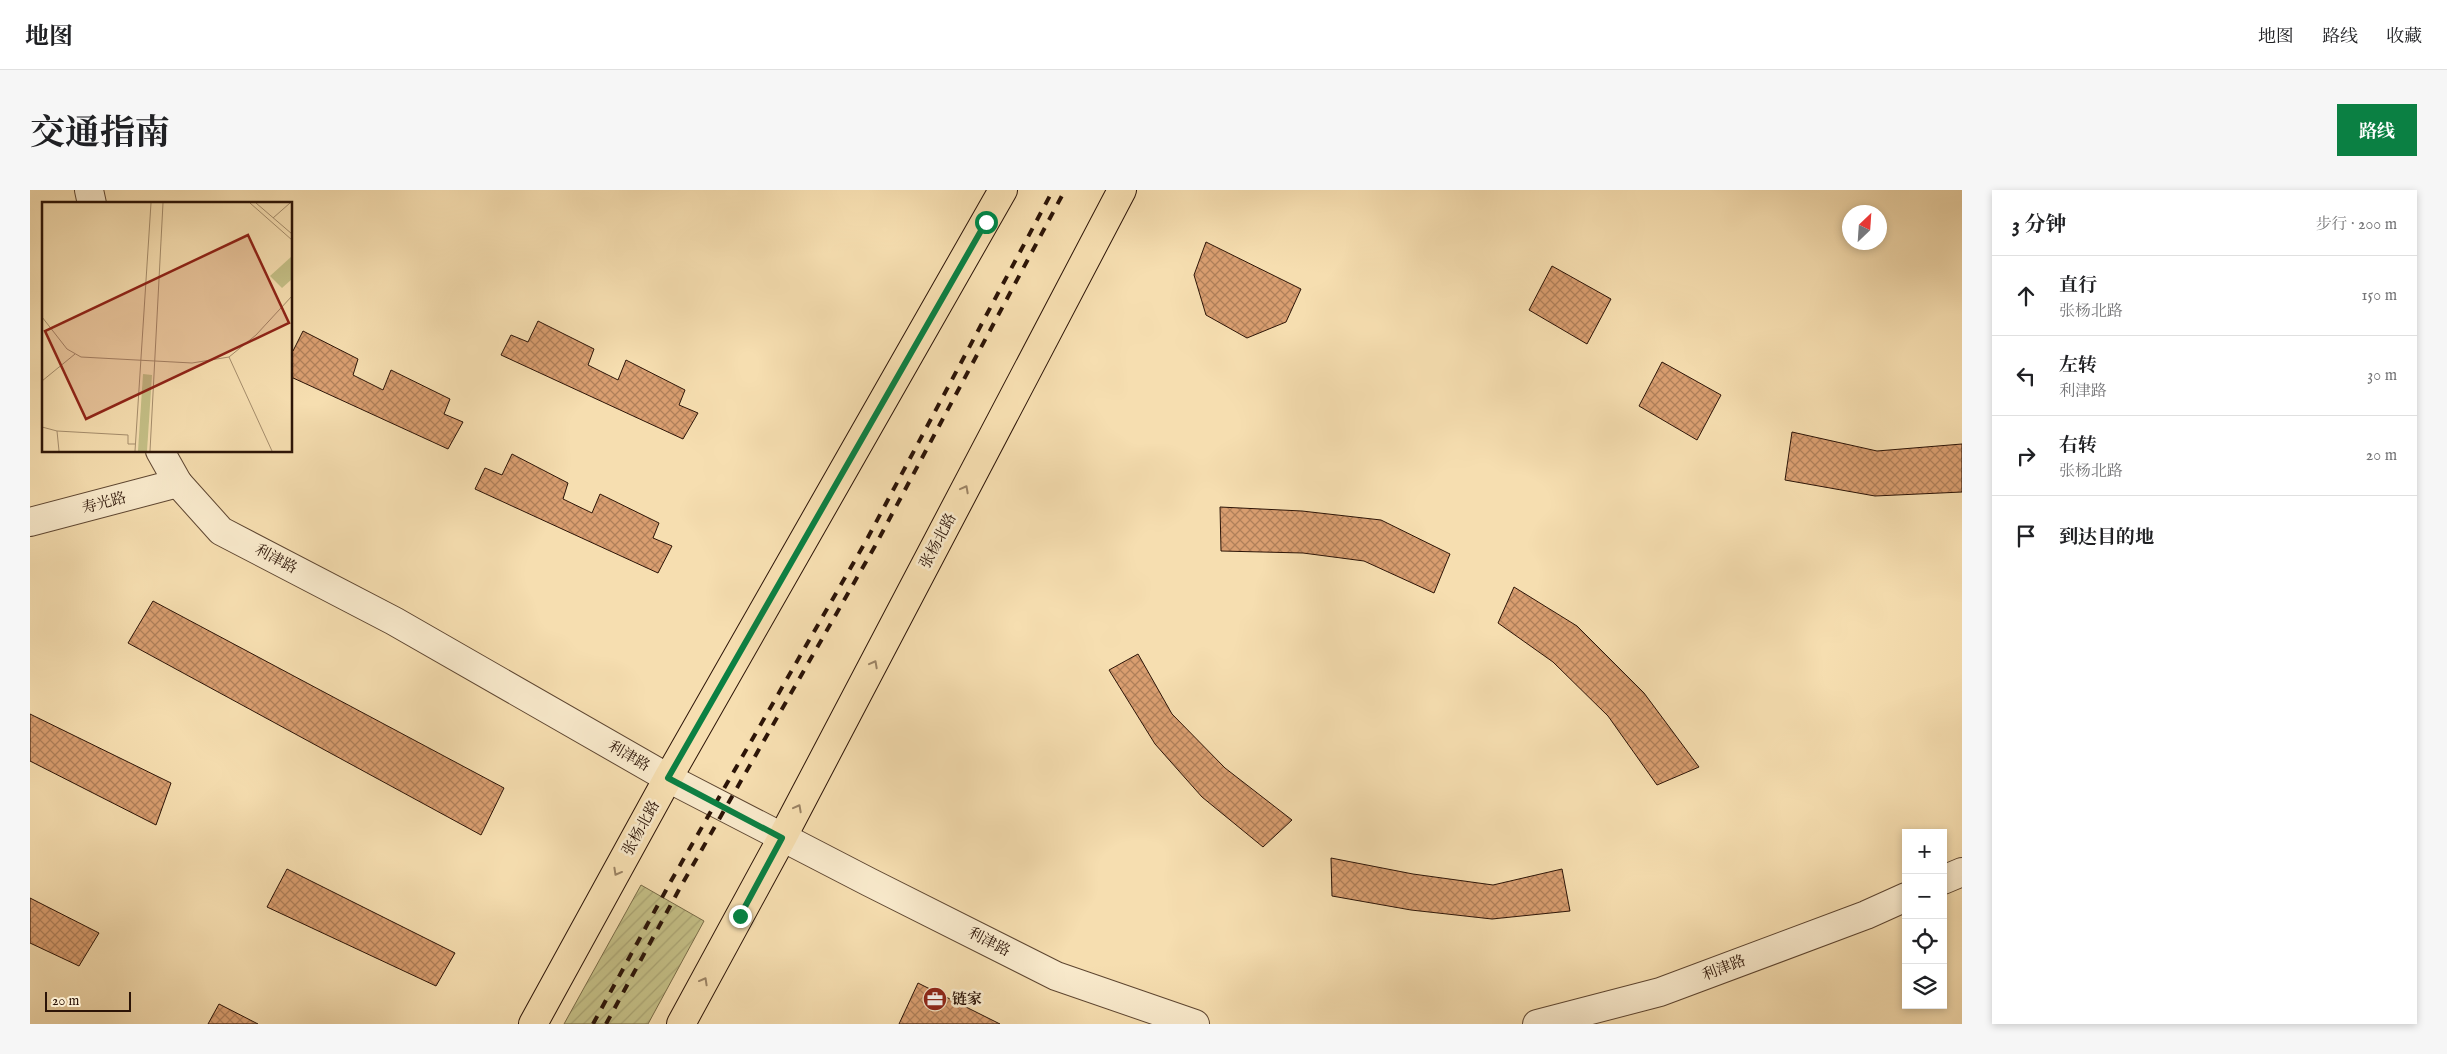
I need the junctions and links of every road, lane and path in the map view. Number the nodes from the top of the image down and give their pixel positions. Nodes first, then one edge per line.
1 (1003, 190) edge
2 (1122, 190) edge
3 (161, 452) edge
4 (178, 483) junction
5 (30, 522) edge
6 (668, 778) junction
7 (782, 838) junction
8 (1962, 872) edge
9 (1947, 878) edge
10 (1902, 899) edge
11 (533, 1024) edge
12 (681, 1024) edge
13 (1195, 1024) edge
14 (1537, 1024) edge

1 - 6 main road, 张杨北路
7 -> 2 main road, 张杨北路
3 - 4 street, 利津路
4 - 5 street, 寿光路
4 - 6 street, 利津路
6 - 7 street, 利津路
6 -> 11 main road, 张杨北路
12 -> 7 main road, 张杨北路
7 - 13 street, 利津路
8 - 9 street
10 - 14 street, 利津路

